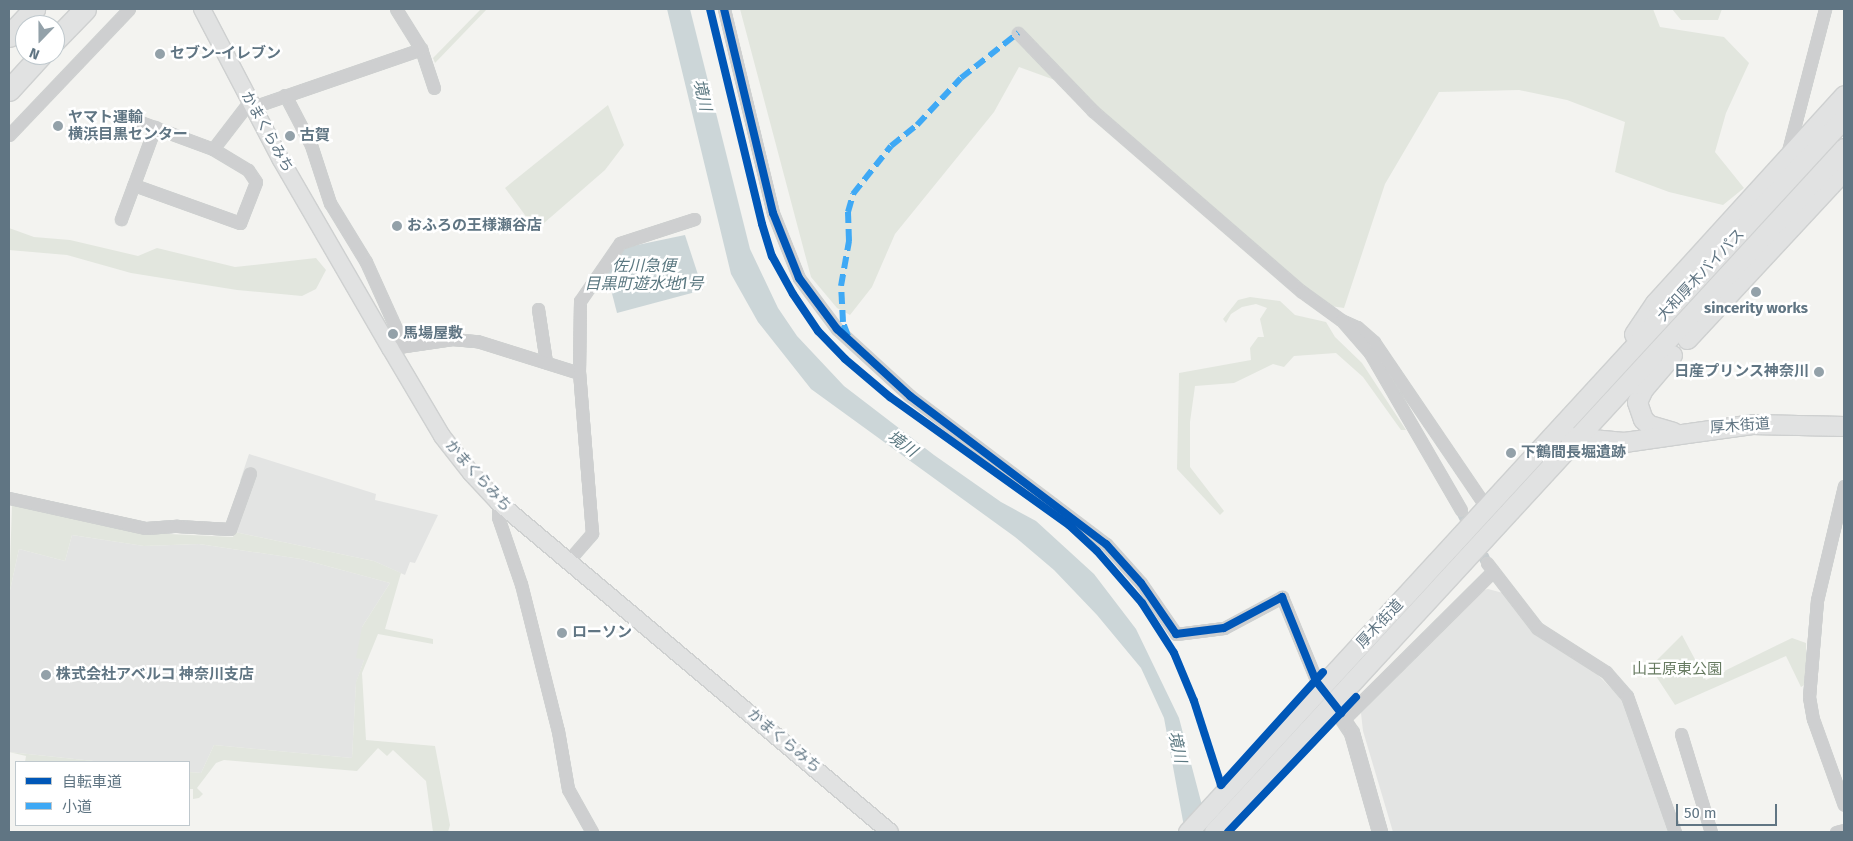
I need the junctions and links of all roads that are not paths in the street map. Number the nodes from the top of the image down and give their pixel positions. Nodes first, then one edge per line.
1 (34, 9) edge
2 (85, 9) edge
3 (129, 9) edge
4 (202, 9) edge
5 (396, 9) edge
6 (724, 9) edge
7 (1825, 9) edge
8 (65, 30) edge
9 (1018, 33) dead end
10 (9, 36) edge
11 (421, 49) junction
12 (32, 65) edge
13 (434, 88) dead end
14 (9, 90) edge
15 (285, 95) junction
16 (1844, 95) edge
17 (252, 104) junction
18 (132, 118) dead end
19 (1844, 118) edge
20 (155, 127) junction
21 (9, 135) edge
22 (1844, 148) edge
23 (213, 149) junction
24 (1785, 162) junction
25 (1844, 170) edge
26 (134, 185) junction
27 (121, 219) dead end
28 (694, 219) dead end
29 (538, 309) dead end
30 (1341, 320) junction
31 (397, 347) junction
32 (1668, 351) junction
33 (546, 362) junction
34 (579, 373) junction
35 (1636, 385) junction
36 (1596, 389) junction
37 (1844, 426) edge
38 (1557, 431) junction
39 (1680, 433) junction
40 (1576, 440) junction
41 (250, 473) dead end
42 (1844, 486) edge
43 (9, 498) edge
44 (498, 502) junction
45 (1487, 508) junction
46 (1461, 510) tunnel mouth
47 (568, 562) junction
48 (1320, 689) junction
49 (1334, 703) junction
50 (1344, 719) junction
51 (1681, 734) dead end
52 (1844, 806) edge
53 (1219, 827) edge
54 (1844, 830) edge
55 (592, 832) edge
56 (890, 832) edge
57 (1188, 832) edge
58 (1380, 832) edge
59 (1674, 832) edge
60 (1711, 832) edge
61 (1836, 832) edge

1 - 10 highway
2 - 8 highway
3 - 21 street
4 - 17 main road, かまくらみち
5 - 11 street
6 - 48 street
7 - 24 street
9 - 30 street
11 - 13 street
11 - 15 street
12 - 14 highway
15 - 17 street
15 - 31 street
16 - 24 highway
17 - 23 street
17 - 31 main road, かまくらみち
18 - 20 street
19 - 36 highway, 大和厚木バイパス
20 - 23 street
20 - 26 street
22 - 32 highway, 大和厚木バイパス
23 - 26 street
24 - 36 highway
25 - 32 highway
26 - 27 street
28 - 34 street
29 - 33 street
30 - 45 street
30 - 46 street
31 - 33 street
31 - 44 main road, かまくらみち
32 - 35 highway, 大和厚木バイパス
32 - 35 highway
33 - 34 street
34 - 47 street
35 - 39 highway
35 - 40 highway, 大和厚木バイパス
36 - 38 highway, 大和厚木バイパス
37 - 39 highway, 厚木街道
38 - 40 highway, 厚木街道
38 - 45 highway, 厚木街道
39 - 40 highway, 厚木街道
40 - 49 highway, 厚木街道
41 - 43 street
42 - 52 street
44 - 47 main road, かまくらみち
44 - 55 street
45 - 48 highway, 厚木街道
47 - 56 main road, かまくらみち
48 - 49 street
48 - 57 highway, 厚木街道
49 - 50 street
49 - 53 highway, 厚木街道
50 - 58 street
50 - 59 street
51 - 60 street
54 - 61 street

